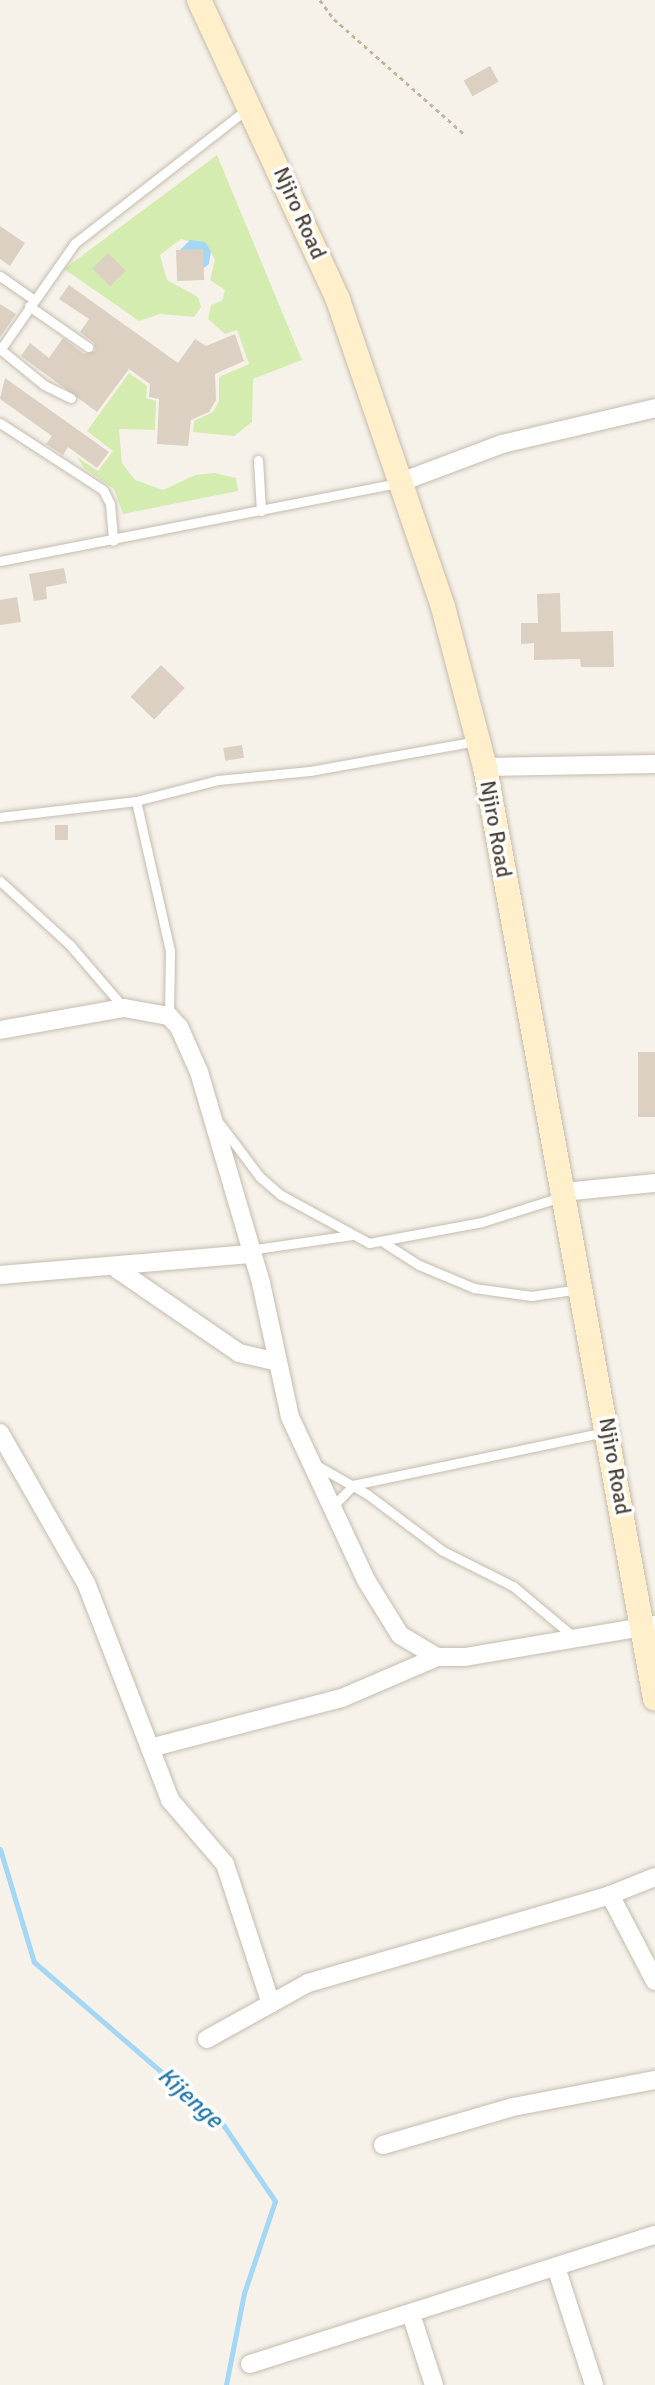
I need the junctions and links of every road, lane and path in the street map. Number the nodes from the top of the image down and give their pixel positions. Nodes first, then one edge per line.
1 (199, 0) edge
2 (320, 0) edge
3 (250, 107) junction
4 (465, 135) dead end
5 (0, 276) edge
6 (31, 302) junction
7 (88, 347) dead end
8 (0, 350) edge
9 (71, 398) dead end
10 (655, 408) edge
11 (0, 423) edge
12 (258, 460) dead end
13 (401, 482) junction
14 (261, 511) junction
15 (113, 541) junction
16 (0, 561) edge
17 (477, 741) junction
18 (655, 764) edge
19 (485, 767) junction
20 (136, 801) junction
21 (0, 817) edge
22 (0, 881) edge
23 (124, 1008) junction
24 (169, 1016) junction
25 (0, 1030) edge
26 (209, 1108) junction
27 (655, 1183) edge
28 (564, 1194) junction
29 (352, 1235) junction
30 (383, 1242) junction
31 (250, 1252) junction
32 (117, 1269) junction
33 (0, 1275) edge
34 (583, 1289) junction
35 (275, 1361) junction
36 (608, 1431) junction
37 (0, 1433) edge
38 (316, 1465) junction
39 (353, 1485) junction
40 (334, 1505) junction
41 (649, 1625) edge
42 (575, 1638) junction
43 (437, 1657) junction
44 (655, 1699) edge
45 (150, 1748) junction
46 (655, 1877) edge
47 (610, 1895) junction
48 (655, 1981) edge
49 (271, 2004) junction
50 (207, 2039) dead end
51 (655, 2080) edge
52 (383, 2145) dead end
53 (655, 2235) edge
54 (556, 2267) junction
55 (411, 2314) junction
56 (250, 2364) dead end
57 (434, 2385) edge
58 (594, 2385) edge

1 - 3 street, Njiro Road
2 - 4 path
3 - 6 lane
3 - 13 street, Njiro Road
5 - 6 lane
6 - 7 lane
6 - 8 lane
8 - 9 lane
10 - 13 street
11 - 15 lane
12 - 14 lane
13 - 14 lane
13 - 17 street, Njiro Road
14 - 15 lane
15 - 16 lane
17 - 19 street, Njiro Road
17 - 20 lane
18 - 19 street
19 - 28 street, Njiro Road
20 - 21 lane
20 - 24 lane
22 - 23 lane
23 - 24 street
23 - 25 street
24 - 26 street
26 - 29 lane
26 - 31 street
27 - 28 street
28 - 30 lane
28 - 34 street, Njiro Road
29 - 30 lane
29 - 31 lane
30 - 34 lane
31 - 32 street
31 - 35 street
32 - 33 street
32 - 35 street
34 - 36 street, Njiro Road
35 - 38 street
36 - 39 lane
36 - 41 street, Njiro Road
37 - 45 street
38 - 39 lane
38 - 40 street
39 - 40 lane
39 - 42 lane
40 - 43 street
41 - 42 street
41 - 44 street, Njiro Road
42 - 43 street
43 - 45 street
45 - 49 street
46 - 47 street
47 - 48 street
47 - 49 street
49 - 50 street
51 - 52 street
53 - 54 street
54 - 55 street
54 - 58 street
55 - 56 street
55 - 57 street

